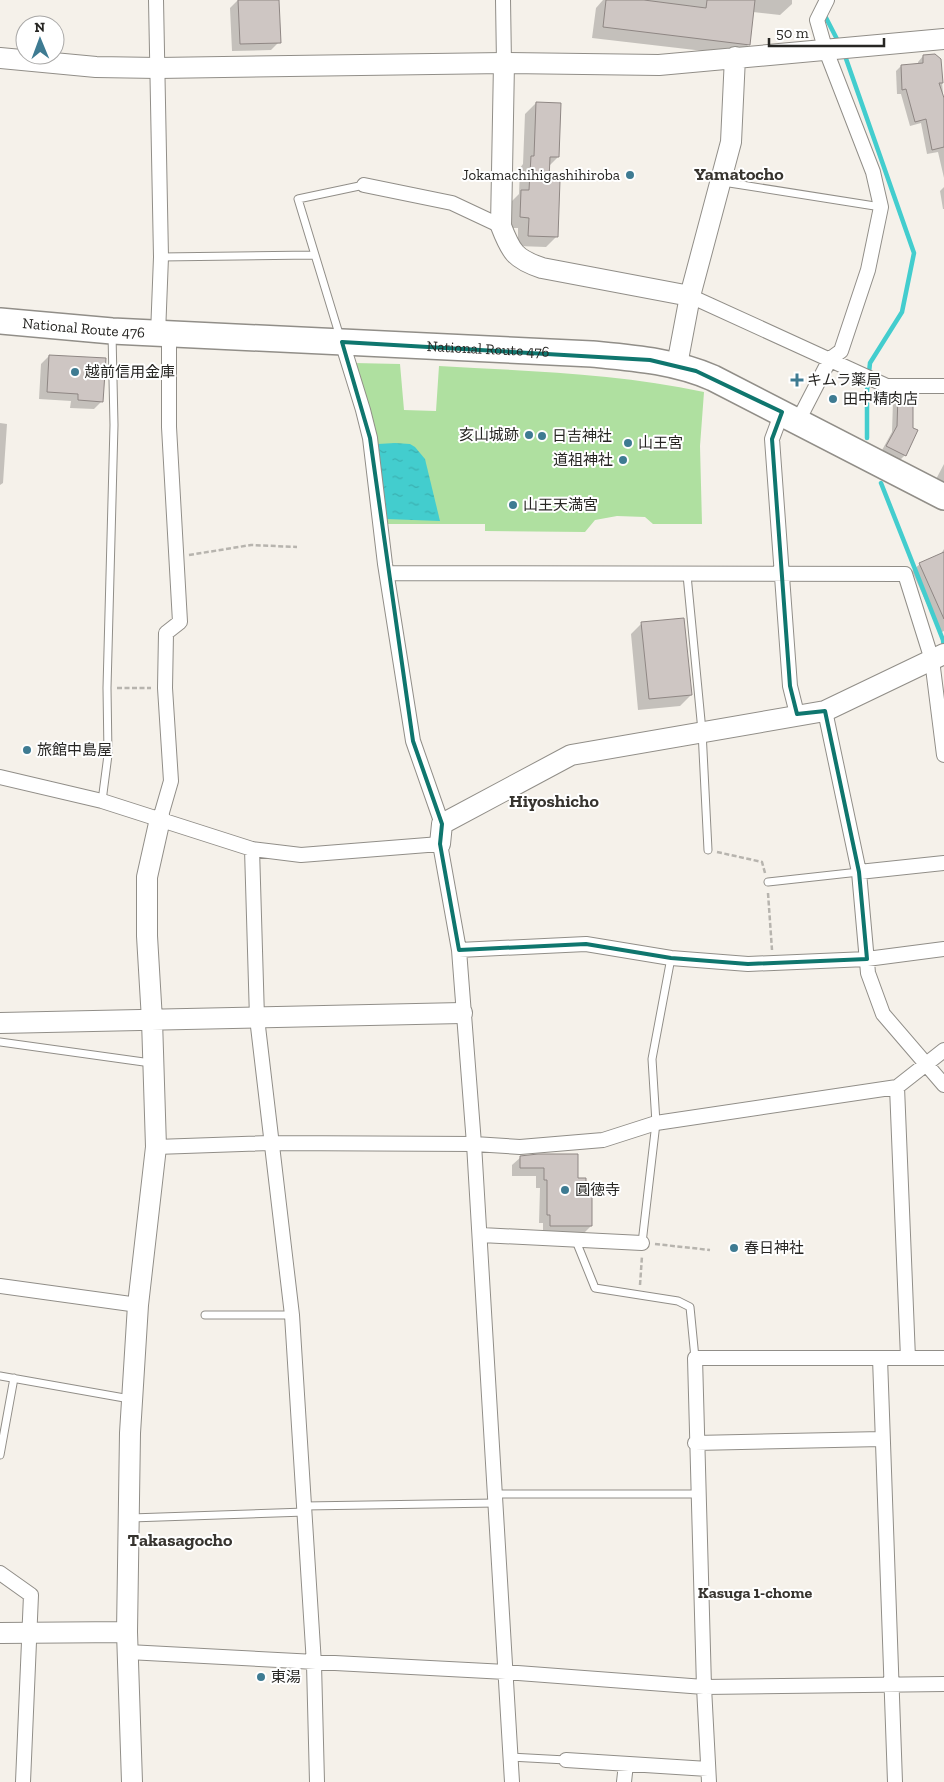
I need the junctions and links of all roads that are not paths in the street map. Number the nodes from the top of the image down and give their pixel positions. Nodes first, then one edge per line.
1 (156, 0) edge
2 (503, 0) edge
3 (827, 0) edge
4 (944, 39) edge
5 (838, 48) junction
6 (735, 57) junction
7 (0, 58) edge
8 (504, 63) junction
9 (158, 68) junction
10 (720, 182) junction
11 (364, 186) joint
12 (881, 207) junction
13 (501, 226) junction
14 (314, 255) junction
15 (161, 257) junction
16 (690, 296) junction
17 (0, 321) edge
18 (112, 331) junction
19 (164, 334) junction
20 (342, 342) junction
21 (830, 359) junction
22 (677, 365) junction
23 (944, 386) edge
24 (790, 417) junction
25 (944, 497) edge
26 (387, 573) junction
27 (782, 573) junction
28 (687, 575) junction
29 (938, 657) edge
30 (825, 711) junction
31 (797, 714) junction
32 (702, 731) junction
33 (944, 755) edge
34 (0, 777) edge
35 (102, 801) junction
36 (160, 819) junction
37 (442, 824) junction
38 (440, 844) junction
39 (252, 849) junction
40 (708, 850) road end
41 (944, 862) edge
42 (859, 872) junction
43 (768, 882) road end
44 (944, 949) edge
45 (459, 950) junction
46 (671, 958) junction
47 (867, 959) junction
48 (462, 1014) junction
49 (256, 1018) junction
50 (152, 1020) junction
51 (0, 1023) edge
52 (0, 1042) edge
53 (944, 1050) edge
54 (154, 1063) junction
55 (926, 1066) junction
56 (944, 1085) edge
57 (897, 1088) junction
58 (656, 1123) junction
59 (271, 1143) junction
60 (474, 1144) junction
61 (156, 1147) junction
62 (481, 1235) junction
63 (576, 1242) junction
64 (642, 1243) joint
65 (0, 1286) edge
66 (138, 1305) junction
67 (205, 1315) dead end
68 (292, 1315) junction
69 (695, 1358) junction
70 (880, 1358) junction
71 (908, 1358) junction
72 (944, 1358) edge
73 (0, 1376) edge
74 (14, 1378) junction
75 (132, 1399) junction
76 (882, 1438) junction
77 (695, 1442) junction
78 (0, 1455) edge
79 (697, 1494) junction
80 (496, 1499) junction
81 (304, 1509) junction
82 (128, 1518) junction
83 (0, 1572) edge
84 (127, 1632) junction
85 (0, 1633) edge
86 (30, 1633) junction
87 (128, 1652) junction
88 (314, 1664) junction
89 (506, 1672) junction
90 (944, 1684) edge
91 (890, 1685) junction
92 (704, 1687) junction
93 (510, 1756) junction
94 (566, 1760) joint
95 (626, 1764) junction
96 (709, 1775) edge
97 (24, 1782) edge
98 (132, 1782) edge
99 (317, 1782) edge
100 (512, 1782) edge
101 (624, 1782) edge
102 (895, 1782) edge

1 - 9 street
2 - 8 street
3 - 5 street
4 - 5 street
5 - 6 street
5 - 12 street
6 - 8 street
6 - 10 street
7 - 9 street
8 - 9 street
8 - 13 street
9 - 15 street
10 - 12 lane
10 - 16 street
11 - 13 street
11 - 14 lane
12 - 21 street
13 - 16 street
14 - 15 lane
14 - 20 lane
15 - 19 street
16 - 21 street
16 - 22 street
17 - 18 highway, National Route 476
18 - 19 highway, National Route 476
18 - 35 lane
19 - 20 highway, National Route 476
19 - 36 street
20 - 22 highway, National Route 476
20 - 26 street
21 - 23 street
21 - 24 street
22 - 24 highway, National Route 476
24 - 25 highway, National Route 476
24 - 27 street
26 - 28 street
26 - 37 street
27 - 28 street
27 - 29 street
27 - 31 street
28 - 32 lane
29 - 30 street
29 - 33 street
30 - 31 street
30 - 42 street
31 - 32 street
32 - 37 street
32 - 40 lane
34 - 35 street
35 - 36 street
36 - 39 street
36 - 50 street
37 - 38 street
38 - 39 street
38 - 45 street
39 - 49 street
41 - 42 street
42 - 43 lane
42 - 47 street
44 - 47 street
45 - 46 street
45 - 48 street
46 - 47 street
46 - 58 lane
47 - 55 street
48 - 49 street
48 - 60 street
49 - 50 street
49 - 59 street
50 - 51 street
50 - 54 street
52 - 54 lane
53 - 55 street
54 - 61 street
55 - 56 street
55 - 57 street
57 - 58 street
57 - 71 street
58 - 60 street
58 - 64 lane
59 - 60 street
59 - 61 street
59 - 68 street
60 - 62 street
61 - 66 street
62 - 63 street
62 - 80 street
63 - 64 street
63 - 69 lane
65 - 66 street
66 - 75 street
67 - 68 lane
68 - 81 street
69 - 70 street
69 - 77 street
70 - 71 street
70 - 76 street
71 - 72 street
73 - 74 lane
74 - 75 lane
74 - 78 lane
75 - 82 street
76 - 77 street
76 - 91 street
77 - 79 street
79 - 80 lane
79 - 92 street
80 - 81 lane
80 - 89 street
81 - 82 lane
81 - 88 street
82 - 84 street
83 - 86 street
84 - 86 street
84 - 87 street
85 - 86 street
86 - 97 street
87 - 88 street
87 - 98 street
88 - 89 street
88 - 99 street
89 - 92 street
89 - 93 street
90 - 91 street
91 - 92 street
91 - 102 street
92 - 96 street
93 - 94 lane
93 - 100 street
94 - 95 street
95 - 96 street
95 - 101 street

